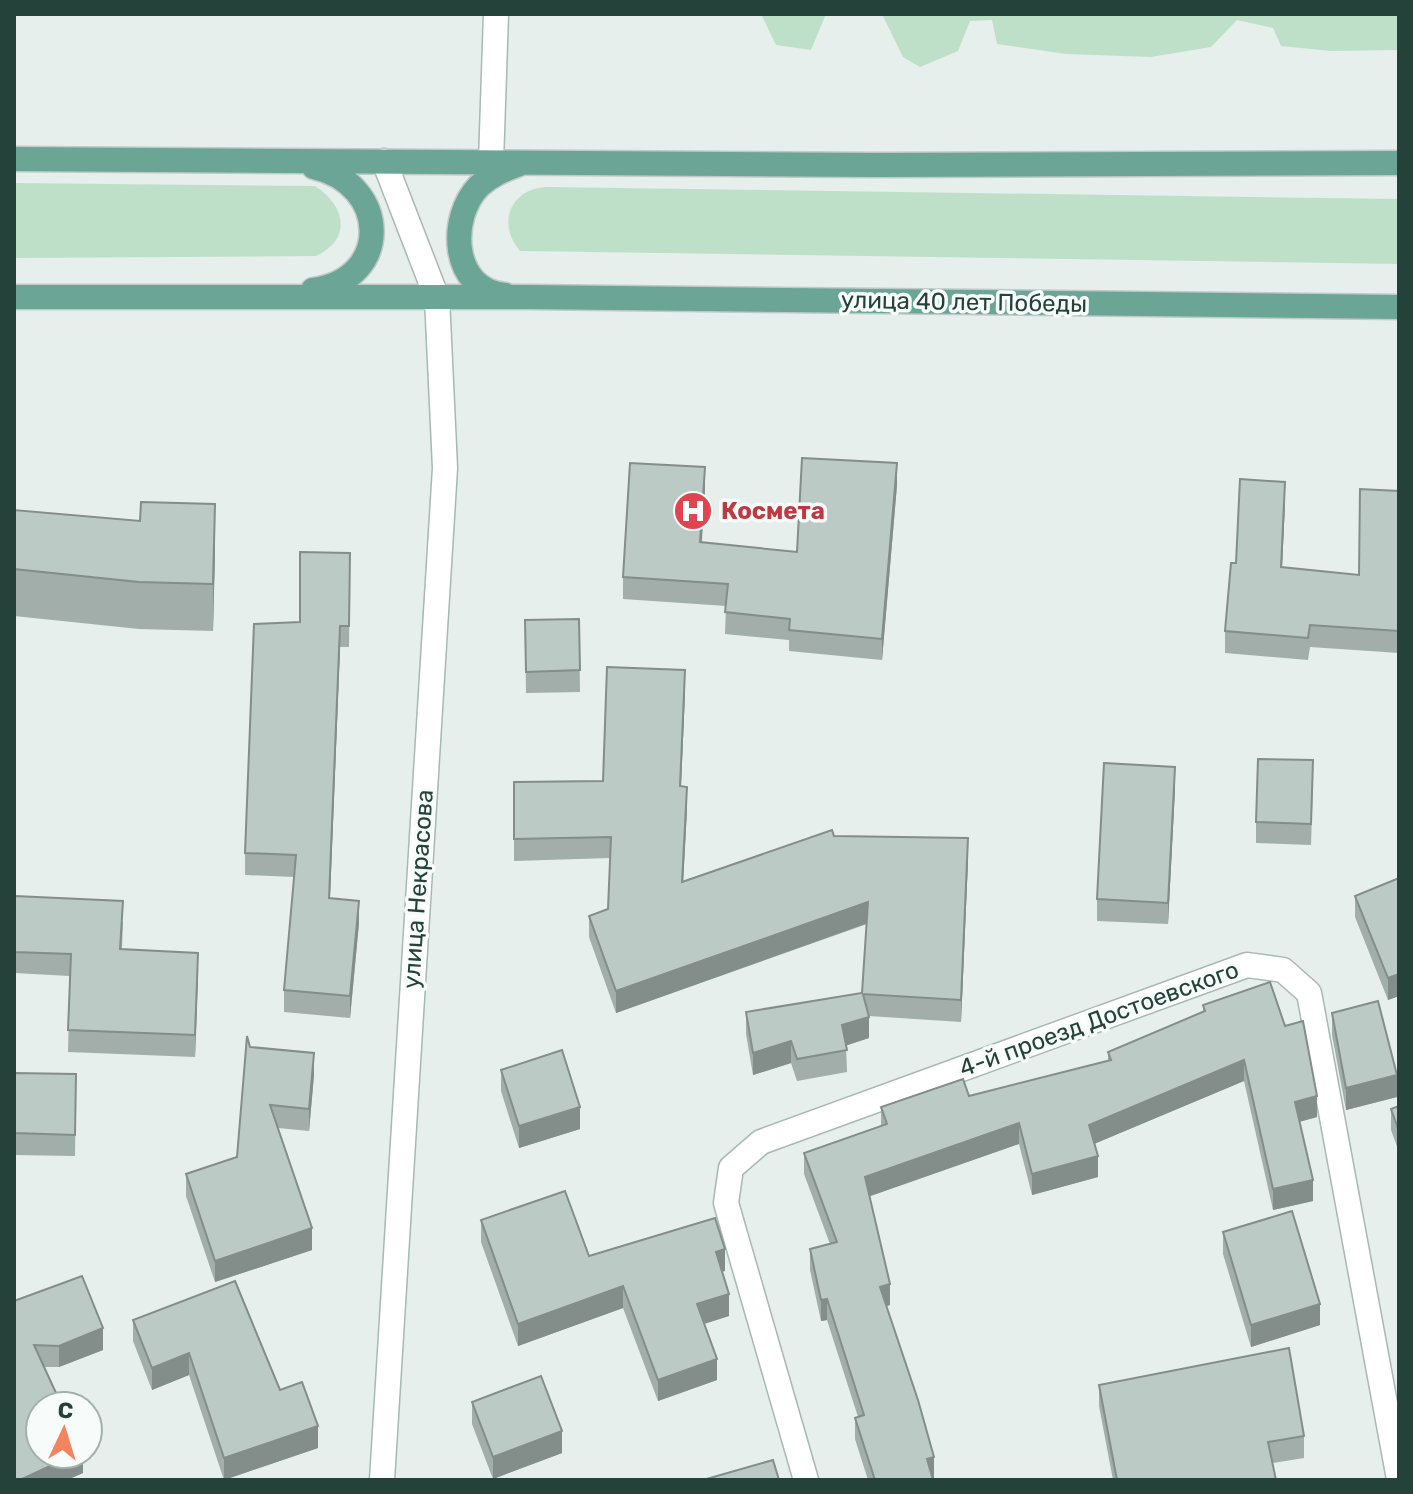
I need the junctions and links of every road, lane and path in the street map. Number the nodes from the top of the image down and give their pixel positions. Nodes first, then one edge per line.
1 (496, 14) edge
2 (14, 159) edge
3 (284, 160) junction
4 (384, 161) junction
5 (491, 162) junction
6 (544, 162) junction
7 (1399, 163) edge
8 (271, 296) junction
9 (14, 297) edge
10 (529, 297) junction
11 (437, 298) junction
12 (1399, 307) edge
13 (1399, 1479) edge
14 (382, 1480) edge
15 (806, 1480) edge

1 - 5 street
2 - 3 main road, улица 40 лет Победы
3 - 4 main road, улица 40 лет Победы
3 - 8 main road, улица 40 лет Победы
4 - 5 main road, улица 40 лет Победы
4 - 11 street
5 - 6 main road, улица 40 лет Победы
6 - 7 main road, улица 40 лет Победы
6 - 10 main road, улица 40 лет Победы
8 - 9 main road, улица 40 лет Победы
8 - 11 main road, улица 40 лет Победы
10 - 11 main road, улица 40 лет Победы
10 - 12 main road, улица 40 лет Победы
11 - 14 street, улица Некрасова
13 - 15 street, 4-й проезд Достоевского

